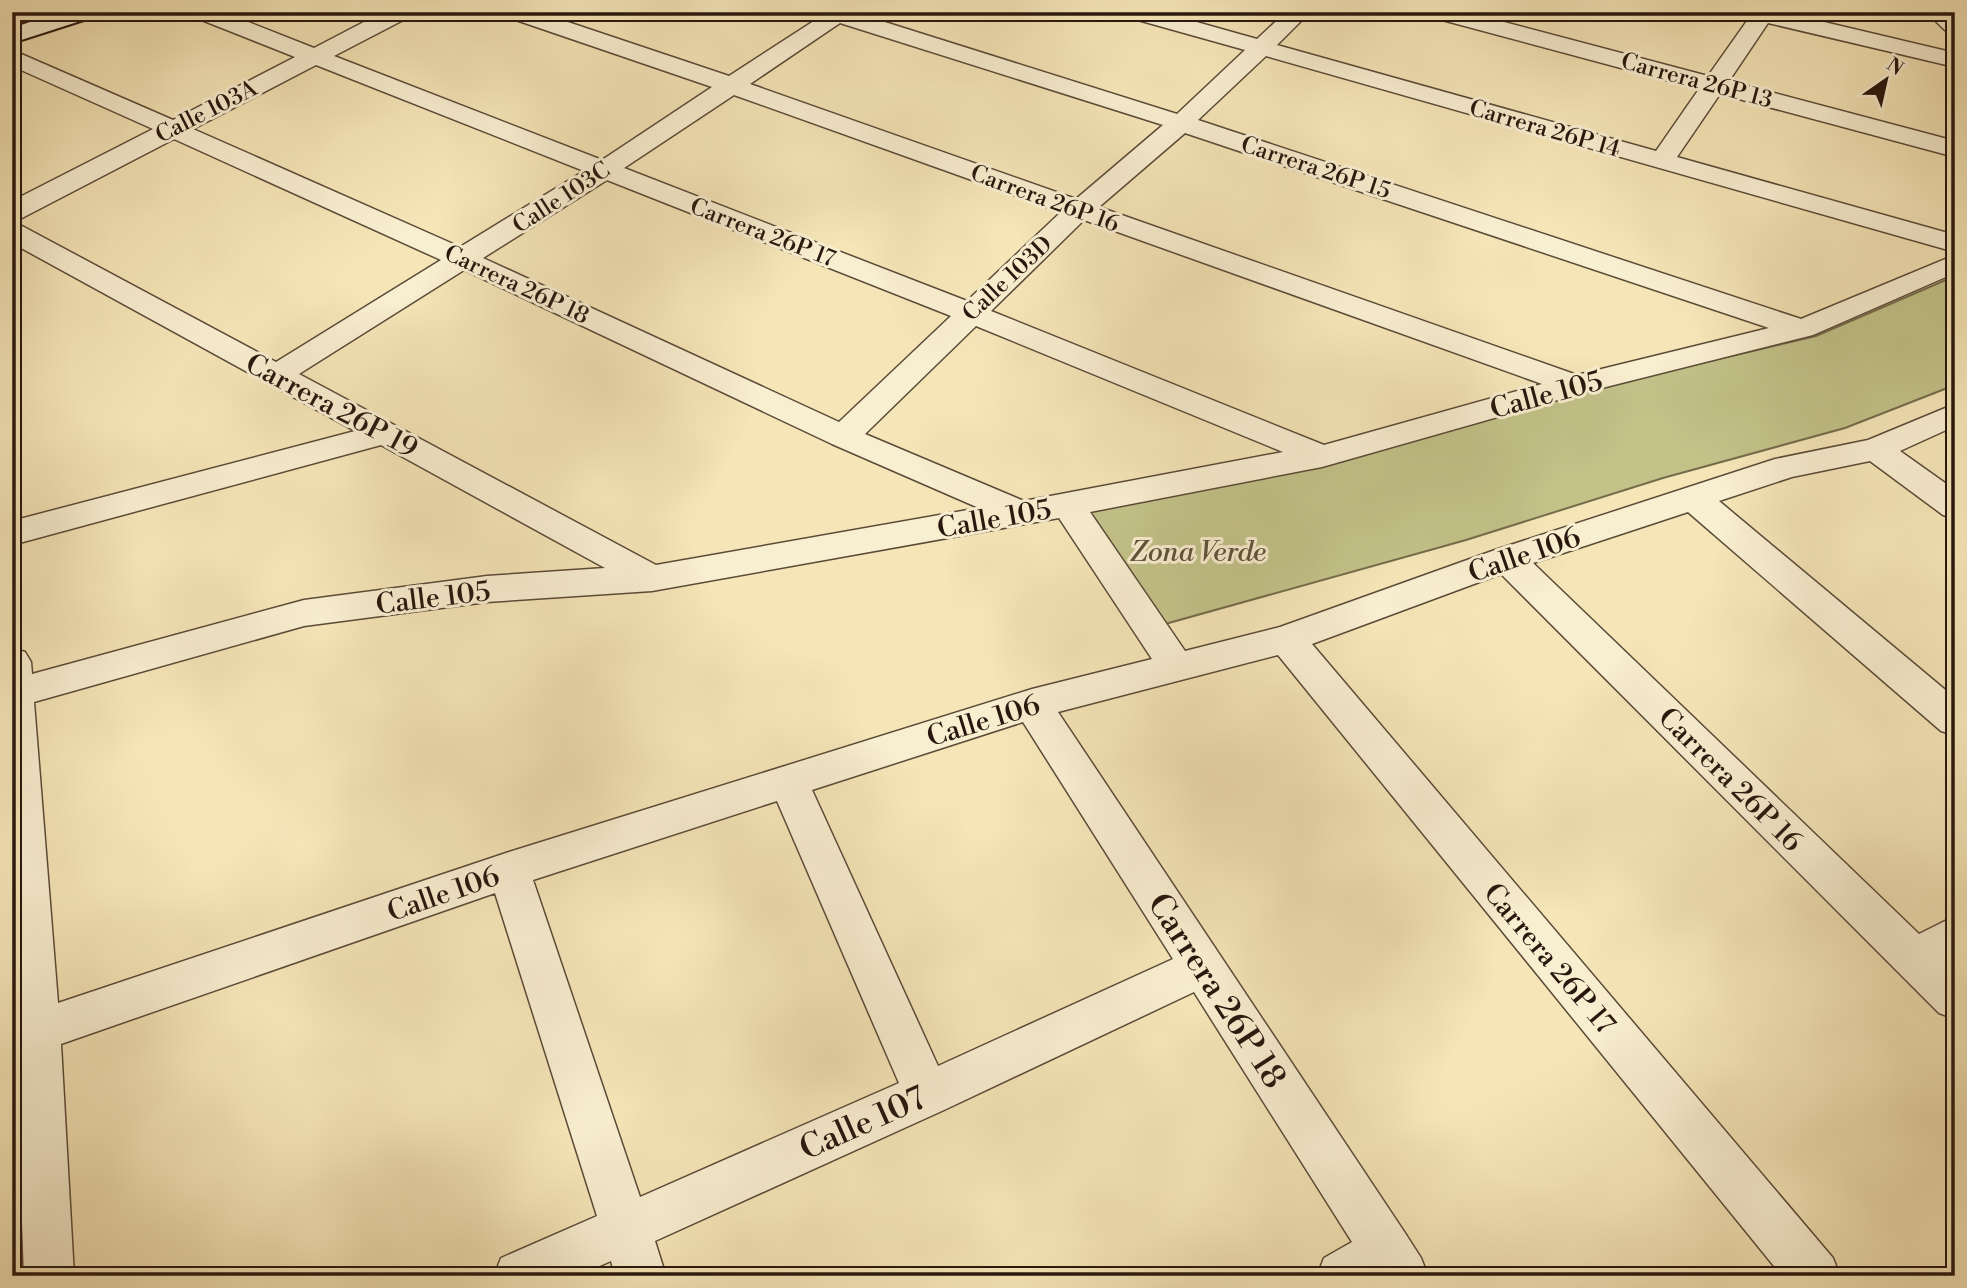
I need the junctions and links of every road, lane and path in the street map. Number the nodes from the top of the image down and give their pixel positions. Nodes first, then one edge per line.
1 (85, 12) edge
2 (202, 12) edge
3 (401, 12) edge
4 (515, 12) edge
5 (1135, 12) edge
6 (1299, 12) edge
7 (1439, 12) edge
8 (1937, 12) edge
9 (836, 13) edge
10 (1760, 13) edge
11 (1955, 27) edge
12 (12, 36) edge
13 (1259, 48) junction
14 (313, 56) junction
15 (12, 57) edge
16 (1955, 60) edge
17 (730, 85) junction
18 (1716, 86) junction
19 (1181, 122) junction
20 (173, 129) junction
21 (1955, 149) edge
22 (1662, 161) junction
23 (604, 170) junction
24 (1079, 210) junction
25 (12, 212) edge
26 (12, 232) edge
27 (1955, 244) edge
28 (463, 259) junction
29 (1955, 263) edge
30 (970, 313) junction
31 (1802, 329) junction
32 (276, 375) junction
33 (1574, 386) junction
34 (1955, 414) edge
35 (384, 433) junction
36 (843, 437) junction
37 (1876, 449) junction
38 (1322, 456) junction
39 (1693, 498) junction
40 (1067, 504) junction
41 (1955, 506) edge
42 (1021, 513) junction
43 (12, 533) edge
44 (1507, 559) junction
45 (652, 578) junction
46 (1286, 639) junction
47 (1175, 666) junction
48 (13, 677) edge
49 (1032, 704) junction
50 (1955, 720) edge
51 (788, 782) junction
52 (509, 870) junction
53 (1955, 935) edge
54 (1915, 960) junction
55 (1203, 966) junction
56 (1955, 999) edge
57 (25, 1033) edge
58 (927, 1094) junction
59 (626, 1227) junction
60 (1395, 1264) edge
61 (49, 1276) edge
62 (519, 1276) edge
63 (641, 1276) edge
64 (1342, 1276) edge
65 (1815, 1276) edge

1 - 12 street
2 - 14 street, Carrera 26P 17
3 - 14 street, Calle 103A
4 - 17 street, Carrera 26P 16
5 - 13 street, Carrera 26P 14
6 - 13 street, Calle 103D
7 - 18 street, Carrera 26P 13
8 - 11 street
9 - 17 street, Calle 103C
9 - 19 street, Carrera 26P 15
10 - 16 street
10 - 18 street
13 - 19 street, Calle 103D
13 - 22 street, Carrera 26P 14
14 - 20 street, Calle 103A
14 - 23 street, Carrera 26P 17
15 - 20 street, Carrera 26P 18
17 - 23 street, Calle 103C
17 - 24 street, Carrera 26P 16
18 - 21 street, Carrera 26P 13
18 - 22 street
19 - 24 street, Calle 103D
19 - 31 street, Carrera 26P 15
20 - 25 street, Calle 103A
20 - 28 street, Carrera 26P 18
22 - 27 street, Carrera 26P 14
23 - 28 street, Calle 103C
23 - 30 street, Carrera 26P 17
24 - 30 street, Calle 103D
24 - 33 street, Carrera 26P 16
26 - 32 street, Carrera 26P 19
28 - 32 street, Calle 103C
28 - 36 street, Carrera 26P 18
29 - 31 street, Calle 105
30 - 36 street, Calle 103D
30 - 38 street, Carrera 26P 17
31 - 33 street, Calle 105
32 - 35 street, Carrera 26P 19
33 - 38 street, Calle 105
34 - 37 street, Calle 106
35 - 43 street
35 - 45 street, Carrera 26P 19
36 - 42 street, Carrera 26P 18
37 - 39 street, Calle 106
37 - 41 street
38 - 40 street, Calle 105
39 - 44 street, Calle 106
39 - 50 street
40 - 42 street, Calle 105
40 - 47 street
42 - 45 street, Calle 105
44 - 46 street, Calle 106
44 - 54 street, Carrera 26P 16
45 - 48 street, Calle 105
46 - 47 street, Calle 106
46 - 65 street, Carrera 26P 17
47 - 49 street, Calle 106
48 - 57 street
49 - 51 street, Calle 106
49 - 55 street, Carrera 26P 18
51 - 52 street, Calle 106
51 - 58 street
52 - 57 street, Calle 106
52 - 59 street
53 - 54 street
54 - 56 street, Carrera 26P 16
55 - 58 street, Calle 107
55 - 60 street, Carrera 26P 18
57 - 61 street
58 - 59 street, Calle 107
59 - 62 street, Calle 107
59 - 63 street
60 - 64 street

